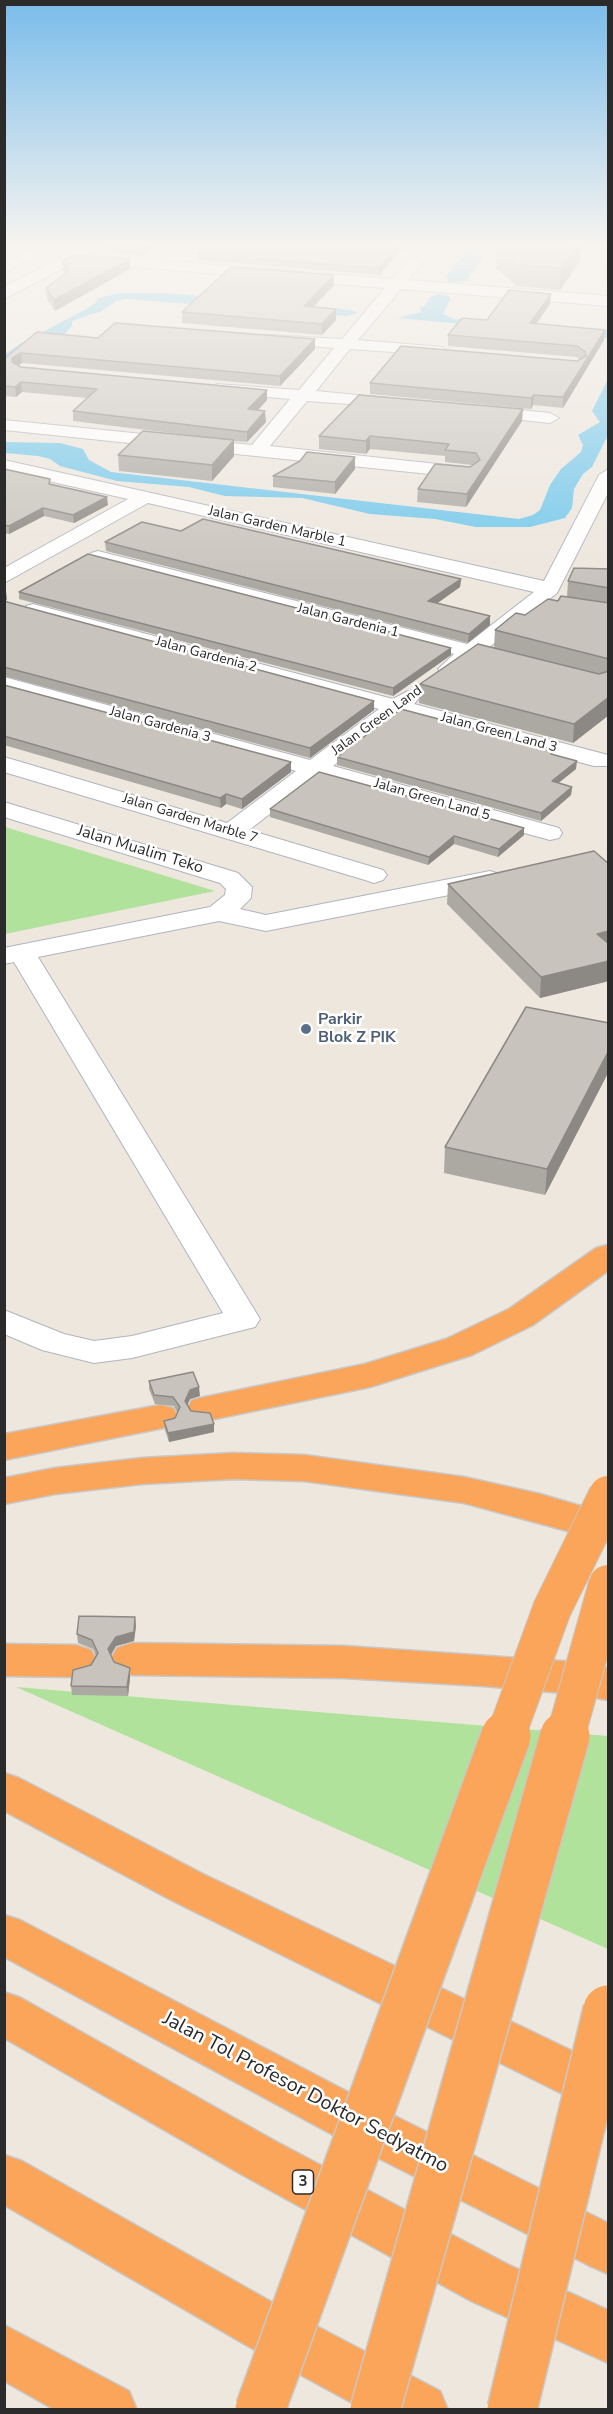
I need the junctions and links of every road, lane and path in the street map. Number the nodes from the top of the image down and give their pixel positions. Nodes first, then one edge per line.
1 (335, 359) edge
2 (210, 387) edge
3 (303, 396) junction
4 (421, 406) edge
5 (468, 410) edge
6 (550, 417) dead end
7 (4, 425) edge
8 (257, 450) junction
9 (4, 465) edge
10 (468, 472) edge
11 (609, 475) edge
12 (145, 497) junction
13 (16, 552) dead end
14 (98, 556) edge
15 (39, 557) junction
16 (4, 577) edge
17 (548, 599) junction
18 (15, 605) edge
19 (472, 653) junction
20 (507, 661) edge
21 (4, 684) edge
22 (397, 706) junction
23 (602, 761) dead end
24 (4, 764) edge
25 (315, 767) junction
26 (4, 809) edge
27 (232, 831) junction
28 (550, 833) dead end
29 (512, 874) edge
30 (374, 875) dead end
31 (219, 913) junction
32 (13, 955) edge
33 (609, 1255) edge
34 (4, 1321) edge
35 (205, 1409) dead end
36 (160, 1417) dead end
37 (4, 1447) edge
38 (4, 1491) edge
39 (609, 1495) edge
40 (609, 1528) edge
41 (609, 1584) edge
42 (132, 1659) dead end
43 (4, 1660) edge
44 (76, 1660) dead end
45 (609, 1684) edge
46 (4, 1790) edge
47 (4, 1934) edge
48 (609, 2010) edge
49 (4, 2013) edge
50 (609, 2092) edge
51 (4, 2178) edge
52 (609, 2249) edge
53 (609, 2337) edge
54 (4, 2351) edge
55 (110, 2409) edge
56 (260, 2409) edge
57 (375, 2409) edge
58 (422, 2409) edge
59 (512, 2409) edge

1 - 3 street
2 - 3 street
3 - 4 street
3 - 8 street
5 - 6 street
7 - 8 street
8 - 10 street
9 - 12 street, Jalan Garden Marble 1
11 - 17 street
12 - 15 street
12 - 17 street, Jalan Garden Marble 1
13 - 15 street
14 - 19 street, Jalan Gardenia 1
15 - 16 street
17 - 19 street, Jalan Green Land
18 - 22 street, Jalan Gardenia 2
19 - 20 street, Jalan Gardenia 1
19 - 22 street, Jalan Green Land
21 - 25 street, Jalan Gardenia 3
22 - 23 street, Jalan Green Land 3
22 - 25 street, Jalan Green Land
24 - 27 street, Jalan Garden Marble 7
25 - 27 street, Jalan Green Land
25 - 28 street, Jalan Green Land 5
26 - 31 street, Jalan Mualim Teko
27 - 30 street, Jalan Garden Marble 7
29 - 31 street
31 - 32 street
32 - 34 street
33 - 35 highway
36 - 37 highway
38 - 40 highway
39 - 56 highway, bridge
41 - 57 highway, bridge
42 - 45 highway
43 - 44 highway
46 - 50 highway
47 - 52 highway, Jalan Tol Profesor Doktor Sedyatmo
48 - 59 highway, bridge
49 - 53 highway, 3
51 - 58 highway
54 - 55 highway

